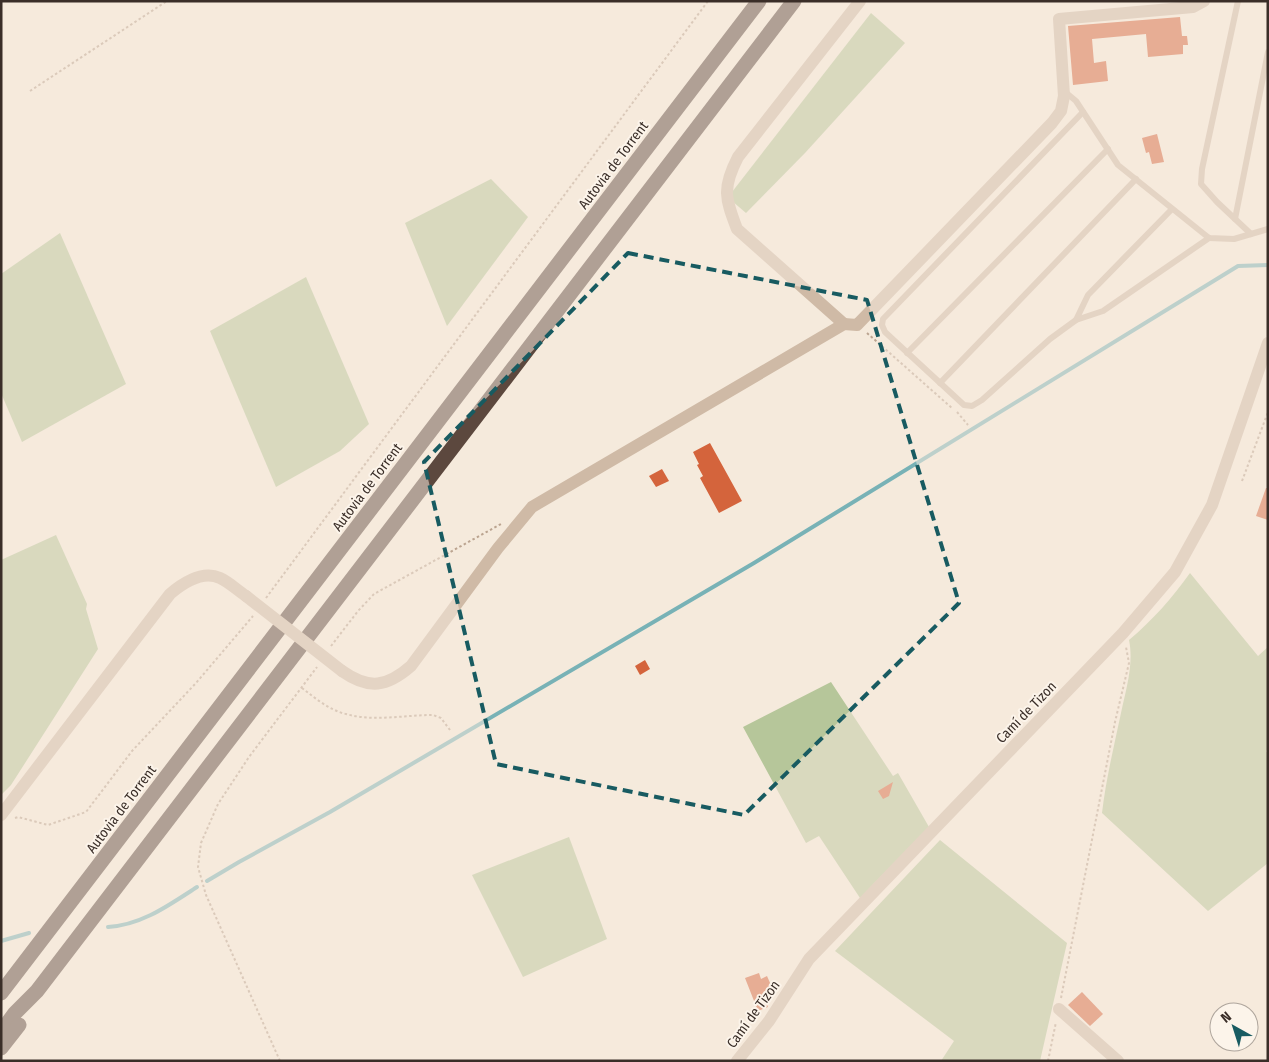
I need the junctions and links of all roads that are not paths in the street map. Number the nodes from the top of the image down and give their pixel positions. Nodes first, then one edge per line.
1 (759, 1) edge
2 (794, 1) edge
3 (860, 1) edge
4 (1204, 1) edge
5 (1238, 1) edge
6 (1268, 52) edge
7 (1063, 90) junction
8 (1083, 112) junction
9 (1108, 149) junction
10 (1136, 179) junction
11 (1172, 209) junction
12 (1235, 219) junction
13 (1268, 229) edge
14 (1251, 234) junction
15 (1209, 238) junction
16 (1076, 320) junction
17 (844, 324) junction
18 (1268, 343) edge
19 (907, 353) junction
20 (940, 383) junction
21 (5, 817) edge
22 (37, 990) junction
23 (1, 993) edge
24 (1059, 1009) road end
25 (1, 1032) edge
26 (1, 1048) edge
27 (738, 1061) edge
28 (1118, 1061) edge

1 - 23 highway, Autovia de Torrent
2 - 22 highway
3 - 17 street
4 - 7 street
5 - 12 lane
6 - 12 lane
7 - 8 lane
7 - 17 street
8 - 9 lane
8 - 19 lane
9 - 10 lane
9 - 19 lane
10 - 11 lane
10 - 20 lane
11 - 15 lane
11 - 16 lane
12 - 14 lane
13 - 14 lane
14 - 15 lane
15 - 16 lane
16 - 20 lane
17 - 21 street, bridge
18 - 27 street, Camí de Tizon
19 - 20 lane
22 - 25 highway
22 - 26 highway
24 - 28 street

